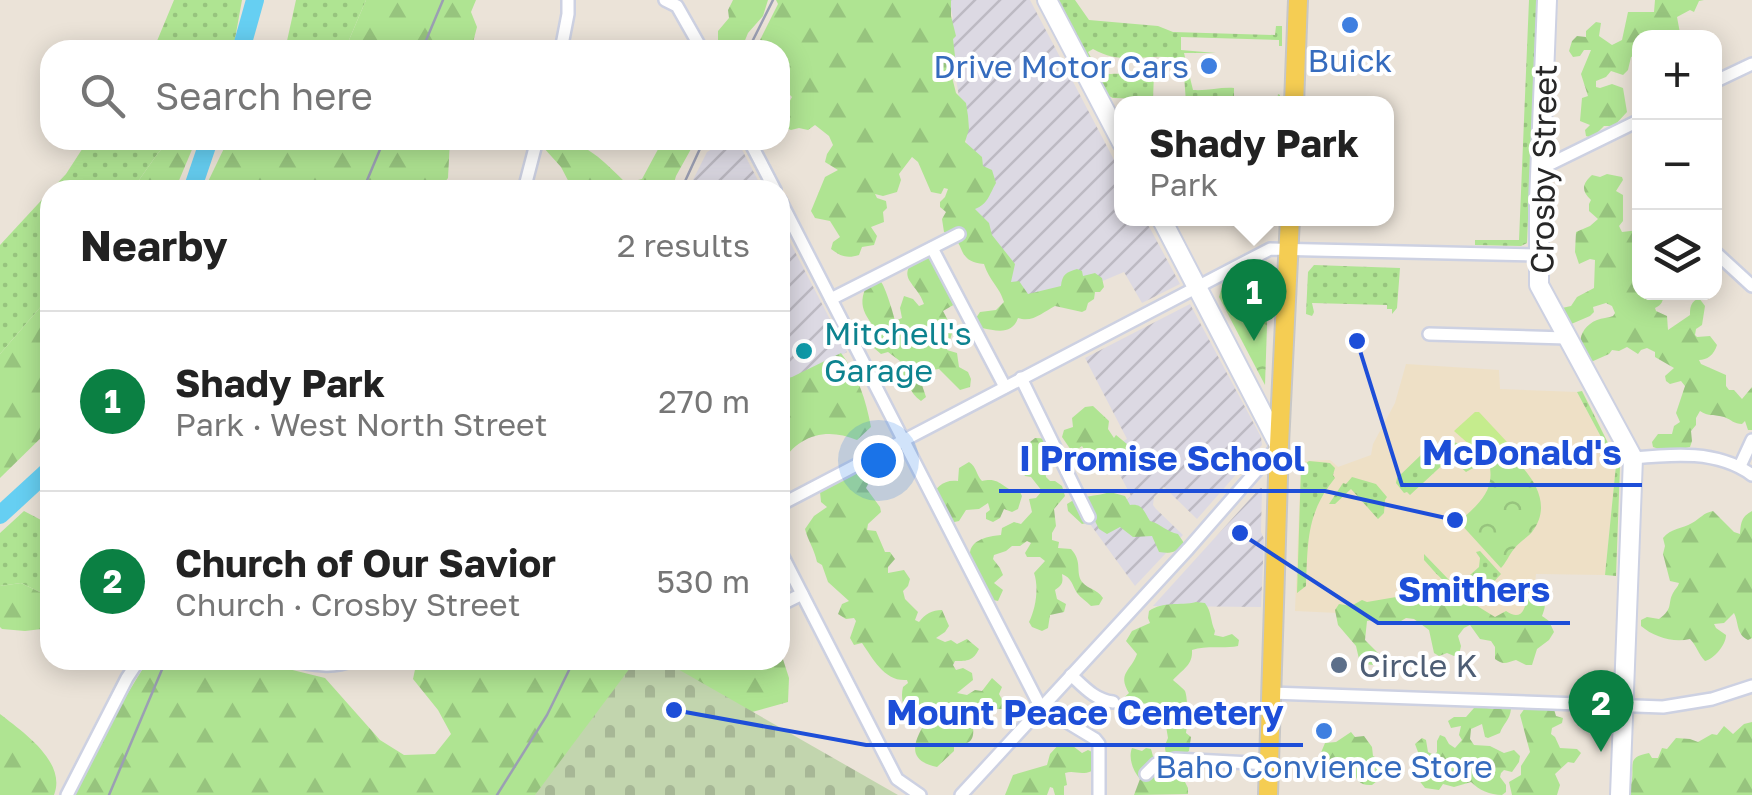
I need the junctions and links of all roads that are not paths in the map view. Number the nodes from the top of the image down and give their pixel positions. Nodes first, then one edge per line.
1 (568, 0) edge
2 (665, 0) edge
3 (1047, 0) edge
4 (1298, 0) edge
5 (1547, 0) edge
6 (563, 40) edge
7 (696, 40) edge
8 (1752, 64) edge
9 (1722, 78) edge
10 (1294, 96) edge
11 (1114, 128) edge
12 (1632, 128) edge
13 (535, 150) edge
14 (753, 150) edge
15 (1542, 168) junction
16 (527, 180) edge
17 (770, 180) edge
18 (790, 220) edge
19 (1165, 226) edge
20 (1289, 226) edge
21 (959, 234) dead end
22 (932, 248) junction
23 (1288, 249) junction
24 (1538, 255) junction
25 (1722, 258) edge
26 (1752, 286) edge
27 (1197, 288) junction
28 (831, 300) junction
29 (1429, 334) dead end
30 (1566, 338) junction
31 (1021, 378) junction
32 (1005, 387) junction
33 (904, 440) junction
34 (1752, 440) edge
35 (1279, 445) junction
36 (1632, 458) junction
37 (1740, 466) junction
38 (1752, 475) edge
39 (790, 499) edge
40 (1088, 517) dead end
41 (790, 570) edge
42 (802, 594) junction
43 (790, 600) edge
44 (132, 670) edge
45 (1071, 675) junction
46 (1752, 686) edge
47 (1272, 693) junction
48 (1113, 702) dead end
49 (1624, 706) junction
50 (1042, 707) junction
51 (1270, 764) junction
52 (1146, 774) dead end
53 (66, 795) edge
54 (920, 795) edge
55 (961, 795) edge
56 (1099, 795) edge
57 (1268, 795) edge
58 (1620, 795) edge

1 - 6 street
2 - 7 street
3 - 11 street
4 - 10 main road
5 - 15 street, Crosby Street
8 - 9 street
12 - 15 street
13 - 16 street
14 - 17 street
15 - 24 street, Crosby Street
18 - 28 street
19 - 27 street
20 - 23 main road
21 - 22 street
22 - 28 street
22 - 32 street
23 - 24 street
23 - 27 street
23 - 35 main road
24 - 30 street, Crosby Street
25 - 26 street
27 - 31 street
27 - 35 street
28 - 33 street
29 - 30 street
30 - 36 street, Crosby Street
31 - 32 street
31 - 40 street
32 - 33 street
33 - 39 street
33 - 50 street
34 - 37 street
35 - 45 street
35 - 47 main road
36 - 37 street
36 - 49 street
37 - 38 street
41 - 42 street
42 - 43 street
42 - 54 street
44 - 53 street
45 - 48 street
45 - 50 street
46 - 49 street
47 - 49 street
47 - 51 main road
49 - 58 street
50 - 55 street
50 - 56 street
51 - 52 street
51 - 57 main road

